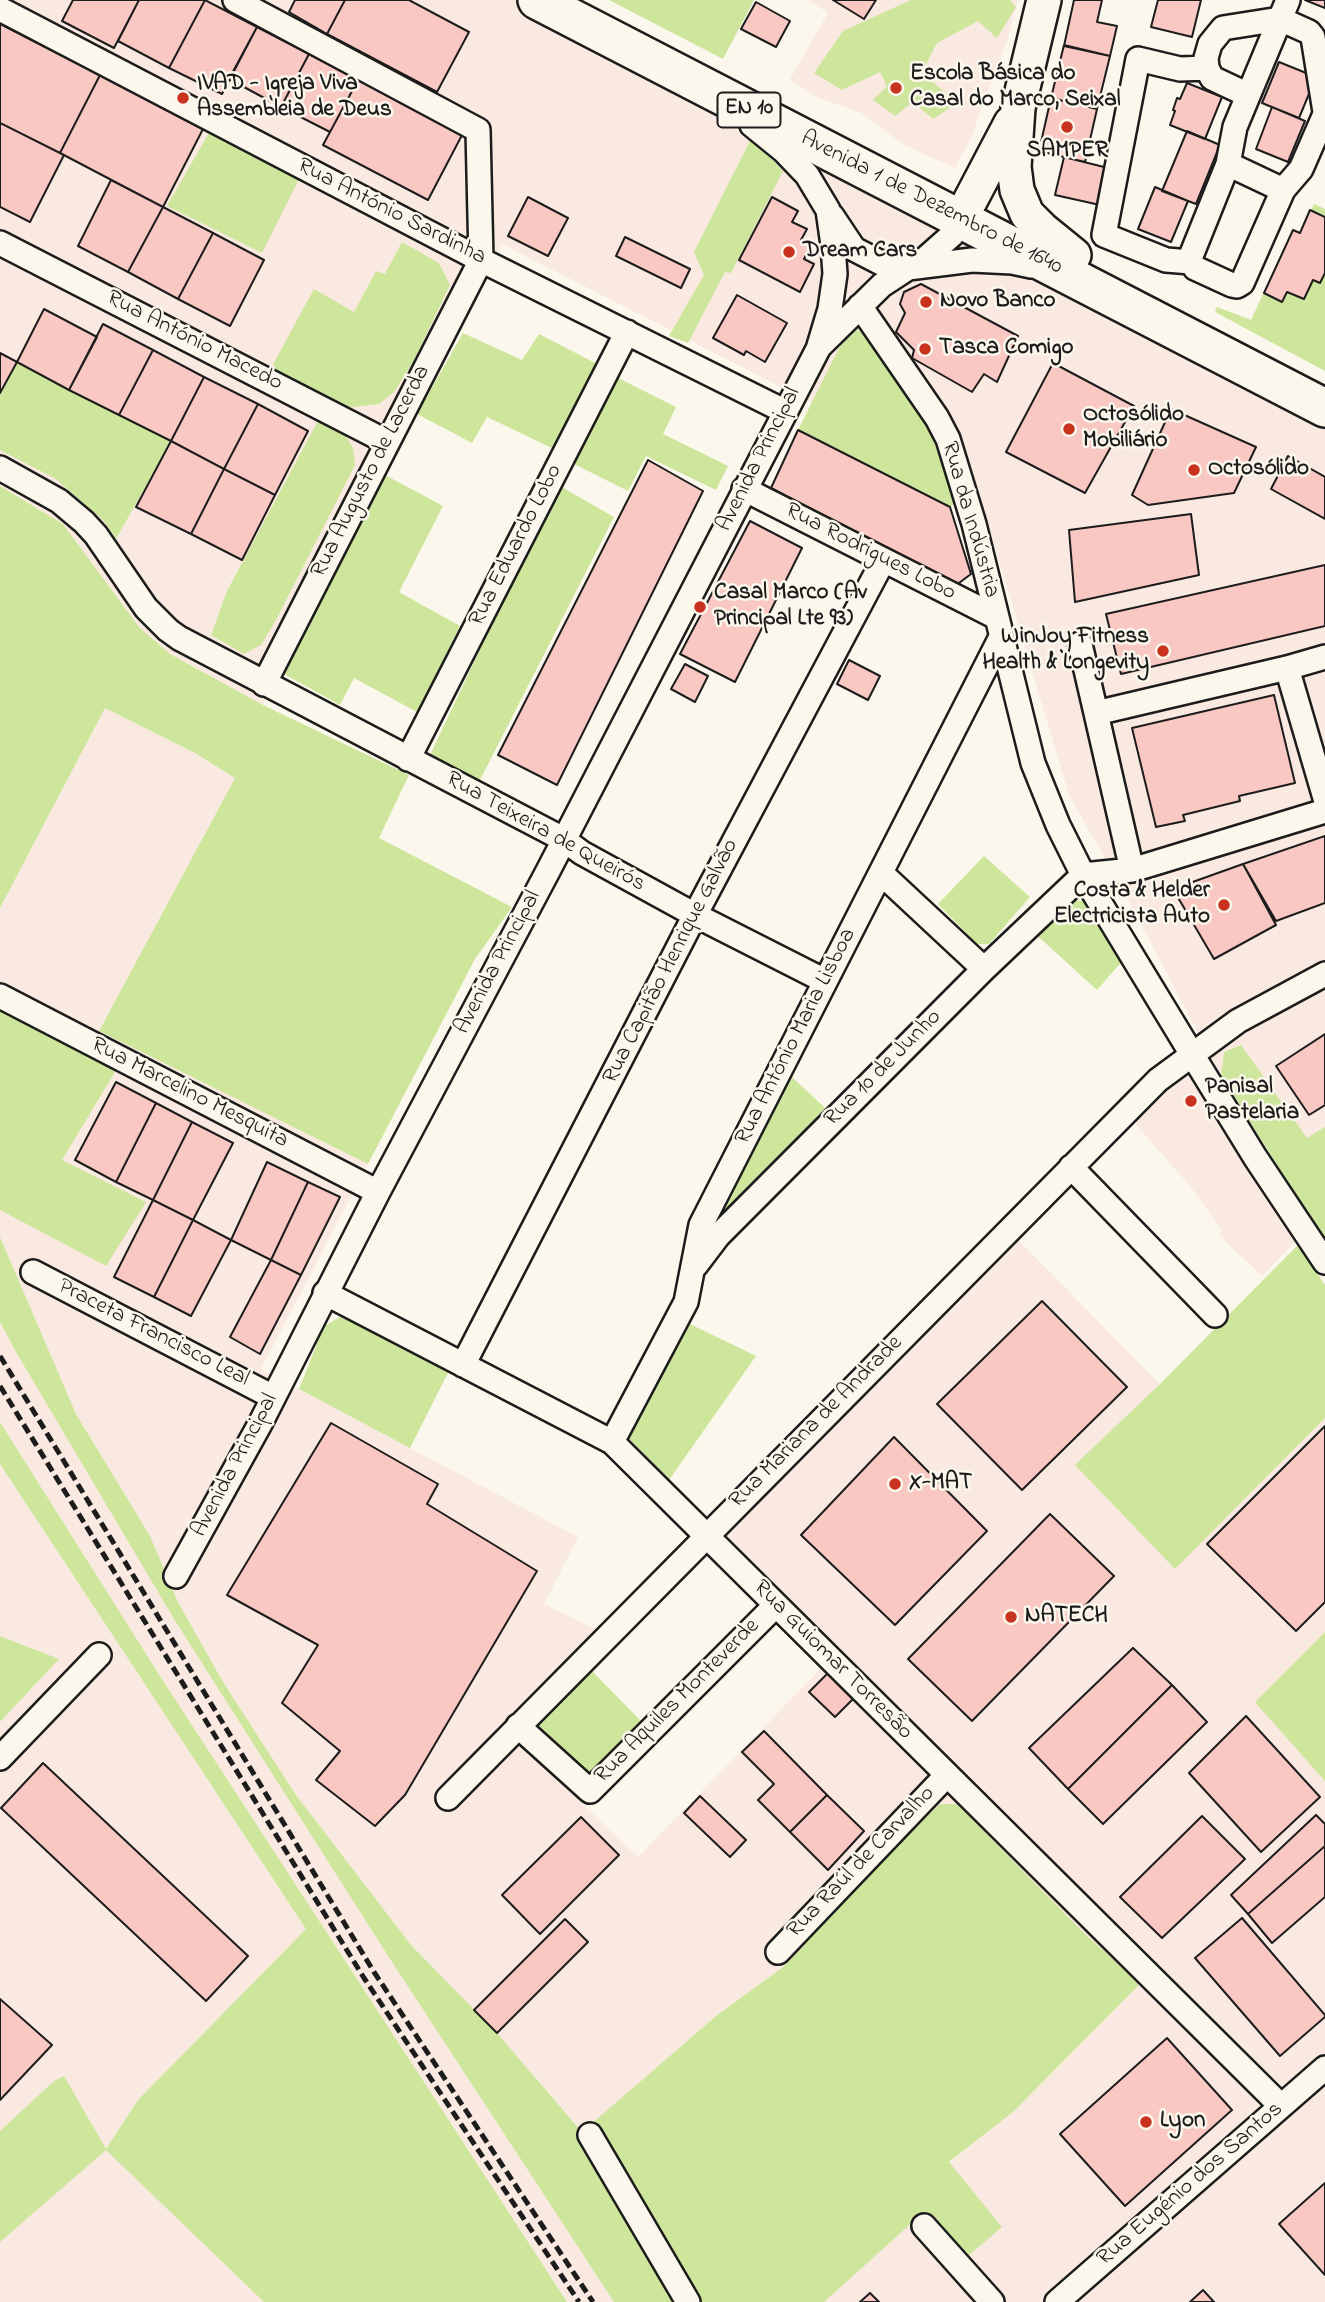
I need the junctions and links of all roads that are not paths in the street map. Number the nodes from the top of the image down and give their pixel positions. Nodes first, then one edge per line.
1 (235, 0) edge
2 (537, 0) edge
3 (581, 0) edge
4 (1044, 0) edge
5 (0, 9) edge
6 (1284, 10) edge
7 (1207, 68) junction
8 (699, 84) junction
9 (1248, 94) junction
10 (1018, 108) junction
11 (1325, 113) edge
12 (1228, 164) junction
13 (1283, 190) junction
14 (828, 210) junction
15 (965, 210) junction
16 (0, 243) edge
17 (481, 260) junction
18 (1191, 262) junction
19 (1068, 264) junction
20 (913, 267) junction
21 (860, 306) junction
22 (627, 332) junction
23 (818, 349) junction
24 (1325, 384) edge
25 (1325, 408) edge
26 (784, 411) junction
27 (387, 442) junction
28 (0, 468) edge
29 (744, 489) junction
30 (883, 561) junction
31 (999, 627) junction
32 (1080, 644) dead end
33 (1325, 657) edge
34 (1287, 668) junction
35 (264, 684) junction
36 (1096, 713) junction
37 (408, 759) junction
38 (1325, 798) edge
39 (1325, 811) edge
40 (563, 839) junction
41 (1132, 870) junction
42 (881, 873) junction
43 (1083, 875) junction
44 (695, 915) junction
45 (984, 969) junction
46 (1325, 974) edge
47 (825, 981) junction
48 (0, 996) edge
49 (1192, 1056) junction
50 (1071, 1167) junction
51 (377, 1192) junction
52 (1325, 1262) edge
53 (692, 1270) junction
54 (33, 1272) dead end
55 (325, 1293) junction
56 (1215, 1315) dead end
57 (463, 1365) junction
58 (273, 1396) junction
59 (611, 1442) junction
60 (706, 1536) junction
61 (176, 1576) dead end
62 (776, 1605) junction
63 (99, 1655) dead end
64 (518, 1726) junction
65 (0, 1758) edge
66 (947, 1775) junction
67 (448, 1798) dead end
68 (778, 1952) dead end
69 (1325, 2068) edge
70 (1281, 2106) junction
71 (590, 2134) dead end
72 (924, 2226) dead end
73 (688, 2302) edge
74 (992, 2302) edge
75 (1057, 2302) edge

1 - 17 street
2 - 8 main road, Avenida 1 de Dezembro de 1640 / EN 10
3 - 15 main road, Avenida 1 de Dezembro de 1640 / EN 10
4 - 10 main road
5 - 17 street, Rua António Sardinha
6 - 7 street
6 - 9 street
6 - 11 street
7 - 9 street
7 - 18 street
8 - 14 street, Avenida Principal
8 - 15 main road, Avenida 1 de Dezembro de 1640 / EN 10
9 - 12 street
10 - 15 main road
10 - 19 main road
11 - 13 street
12 - 13 street
12 - 18 street
13 - 18 street
14 - 20 street, Avenida Principal
14 - 23 street, Avenida Principal
15 - 19 main road, Avenida 1 de Dezembro de 1640 / EN 10
15 - 20 street, Avenida Principal
16 - 27 street, Rua António Macedo
17 - 22 street, Rua António Sardinha
17 - 27 street, Rua Augusto de Lacerda
19 - 20 street, Avenida Principal
19 - 24 main road, Avenida 1 de Dezembro de 1640 / EN 10
19 - 25 main road, Avenida 1 de Dezembro de 1640 / EN 10
20 - 21 street, Avenida Principal
21 - 23 street, Avenida Principal
21 - 31 street, Rua da Indústria
22 - 26 street, Rua António Sardinha
22 - 37 street, Rua Eduardo Lobo
23 - 26 street, Avenida Principal
26 - 29 street, Avenida Principal
27 - 35 street, Rua Augusto de Lacerda
28 - 35 street, Rua Teixeira de Queirós
29 - 30 street, Rua Rodrigues Lobo
29 - 40 street, Avenida Principal
30 - 31 street, Rua Rodrigues Lobo
30 - 44 street, Rua Capitão Henrique Galvão
31 - 42 street, Rua António Maria Lisboa
31 - 43 street, Rua da Indústria
32 - 36 street
33 - 34 street
34 - 36 street
34 - 38 street
35 - 37 street, Rua Teixeira de Queirós
36 - 41 street
37 - 40 street, Rua Teixeira de Queirós
39 - 41 street
40 - 44 street, Rua Teixeira de Queirós
40 - 51 street, Avenida Principal
41 - 43 street
42 - 45 street
42 - 47 street, Rua António Maria Lisboa
43 - 45 street, Rua 10 de Junho
43 - 49 street, Rua da Indústria
44 - 47 street, Rua Teixeira de Queirós
44 - 57 street, Rua Capitão Henrique Galvão
45 - 53 street, Rua 10 de Junho
46 - 49 street, Rua Mariana de Andrade
47 - 53 street, Rua António Maria Lisboa
48 - 51 street, Rua Marcelino Mesquita
49 - 50 street, Rua Mariana de Andrade
49 - 52 street, Rua da Indústria
50 - 56 street
50 - 60 street, Rua Mariana de Andrade
51 - 55 street, Avenida Principal
53 - 59 street, Rua António Maria Lisboa
54 - 58 street, Praceta Francisco Leal
55 - 57 street, Rua Guiomar Torresão
55 - 58 street, Avenida Principal
57 - 59 street, Rua Guiomar Torresão
58 - 61 street, Avenida Principal
59 - 60 street, Rua Guiomar Torresão
60 - 62 street, Rua Guiomar Torresão
60 - 64 street, Rua Mariana de Andrade
62 - 64 street, Rua Aquiles Monteverde
62 - 66 street, Rua Guiomar Torresão
63 - 65 street
64 - 67 street, Rua Mariana de Andrade
66 - 68 street, Rua Raúl de Carvalho
66 - 70 street, Rua Guiomar Torresão
69 - 70 street, Rua Eugénio dos Santos
70 - 75 street, Rua Eugénio dos Santos
71 - 73 street
72 - 74 street

